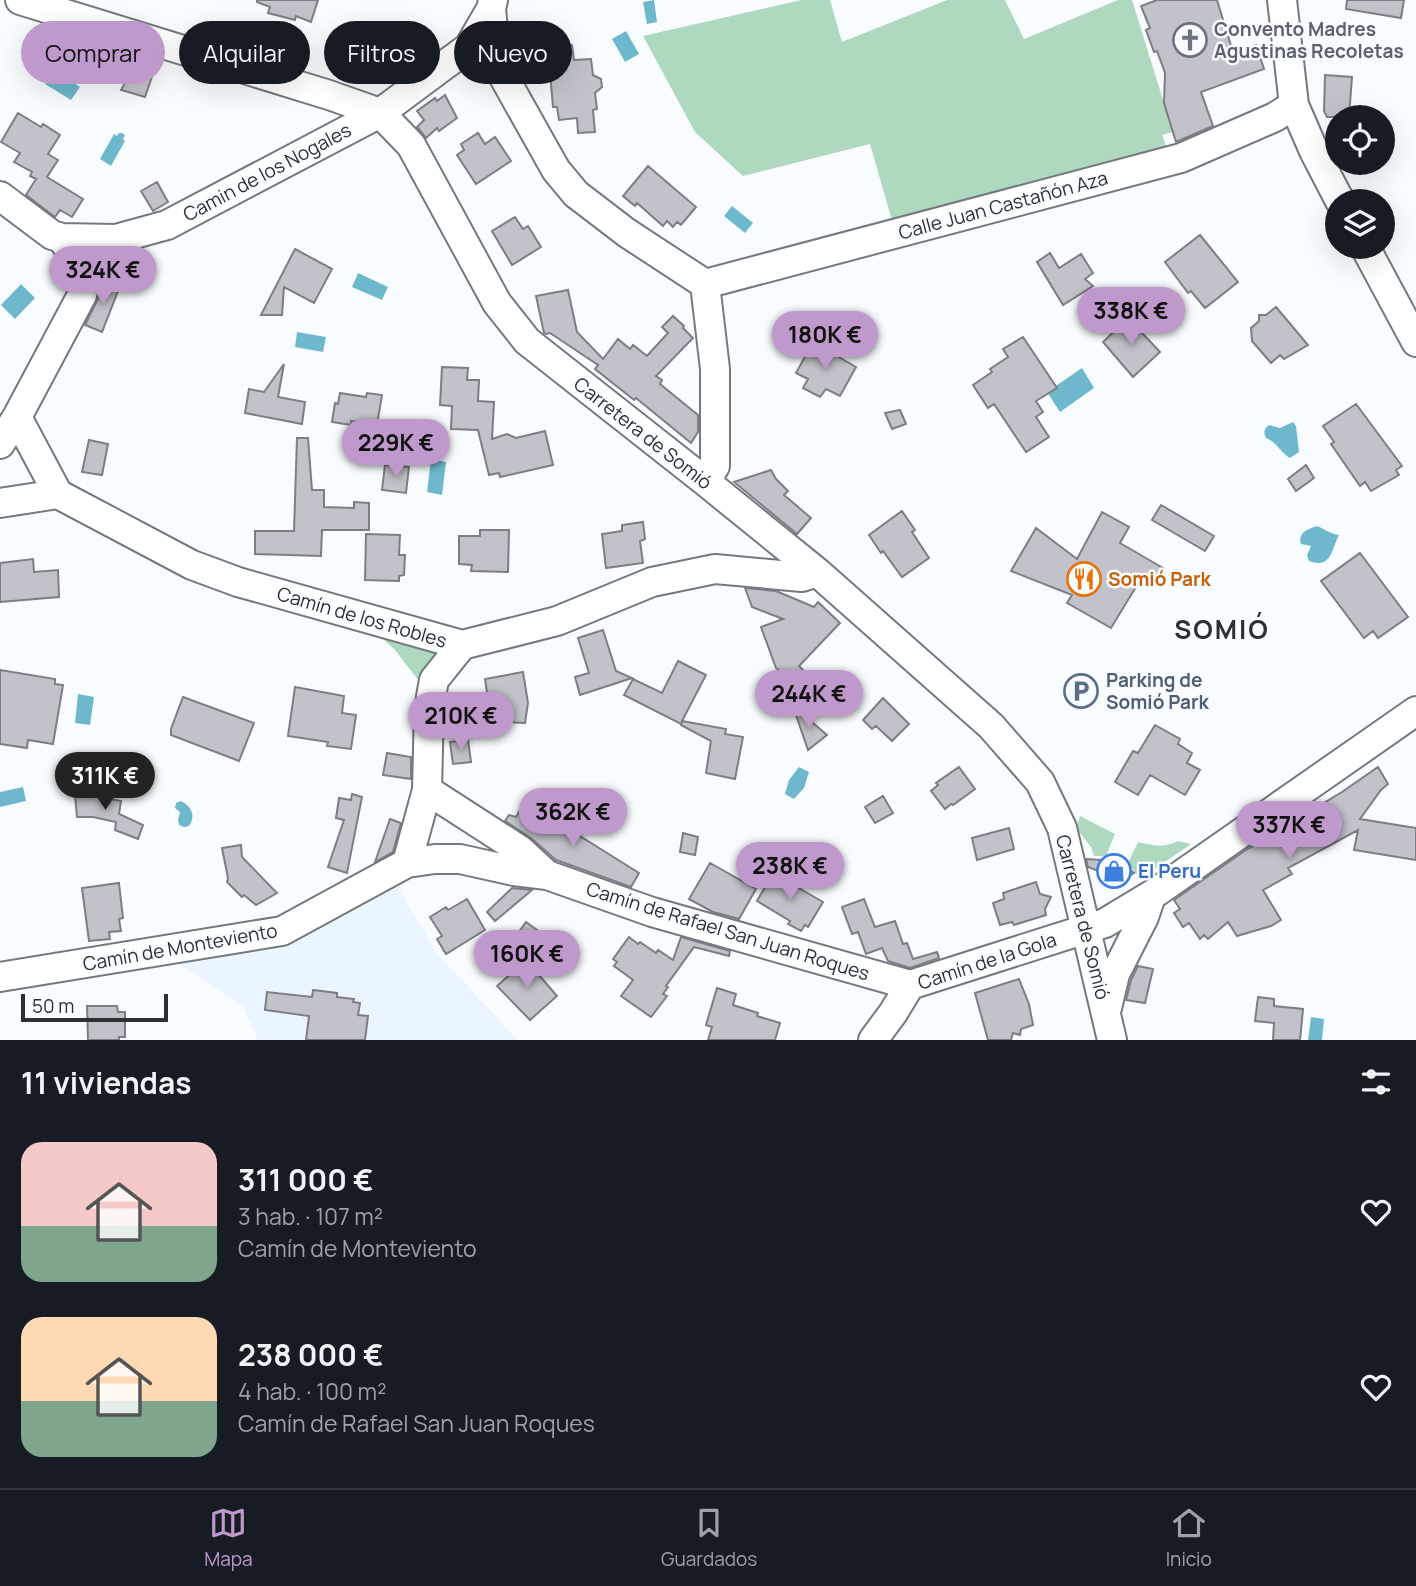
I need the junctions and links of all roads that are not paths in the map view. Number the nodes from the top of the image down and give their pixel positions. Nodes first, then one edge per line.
1 (20, 0) edge
2 (1282, 0) edge
3 (492, 4) edge
4 (440, 69) edge
5 (420, 84) edge
6 (508, 84) edge
7 (1294, 105) junction
8 (380, 113) junction
9 (1334, 189) edge
10 (0, 196) edge
11 (62, 238) junction
12 (103, 239) junction
13 (1371, 259) edge
14 (85, 282) junction
15 (705, 284) junction
16 (1416, 342) edge
17 (17, 417) junction
18 (0, 444) edge
19 (706, 482) junction
20 (58, 494) junction
21 (0, 503) edge
22 (817, 572) junction
23 (461, 645) junction
24 (1416, 711) edge
25 (428, 790) junction
26 (407, 863) junction
27 (547, 875) junction
28 (1151, 896) junction
29 (1087, 929) junction
30 (0, 977) edge
31 (910, 985) junction
32 (1106, 1011) junction
33 (873, 1040) edge
34 (1112, 1040) edge

1 - 8 street, Carretera de Somió
2 - 7 street
3 - 4 street, Camin de los Nogales
5 - 8 street, Camin de los Nogales
6 - 15 street
7 - 9 street
7 - 15 street, Calle Juan Castañón Aza
8 - 12 street, Camin de los Nogales
8 - 19 street, Carretera de Somió
10 - 11 street, Camin de los Nogales
11 - 12 street, Camin de los Nogales
11 - 14 street
12 - 14 street
13 - 16 street
14 - 17 street
15 - 19 street
17 - 18 street
17 - 20 street
19 - 22 street, Carretera de Somió
20 - 21 street
20 - 23 street, Camín de los Robles
22 - 23 street, Camín de los Robles
22 - 29 street, Carretera de Somió
23 - 25 street
24 - 28 street, Camín de la Gola
25 - 26 street
25 - 27 street, Camín de Rafael San Juan Roques
26 - 27 street, Camín de Rafael San Juan Roques
26 - 30 street, Camín de Monteviento
27 - 31 street, Camín de Rafael San Juan Roques
28 - 29 street, Camín de la Gola
28 - 32 street
29 - 31 street, Camín de la Gola
29 - 32 street, Carretera de Somió
31 - 33 street, Camín de la Gola
32 - 34 street, Carretera de Somió

